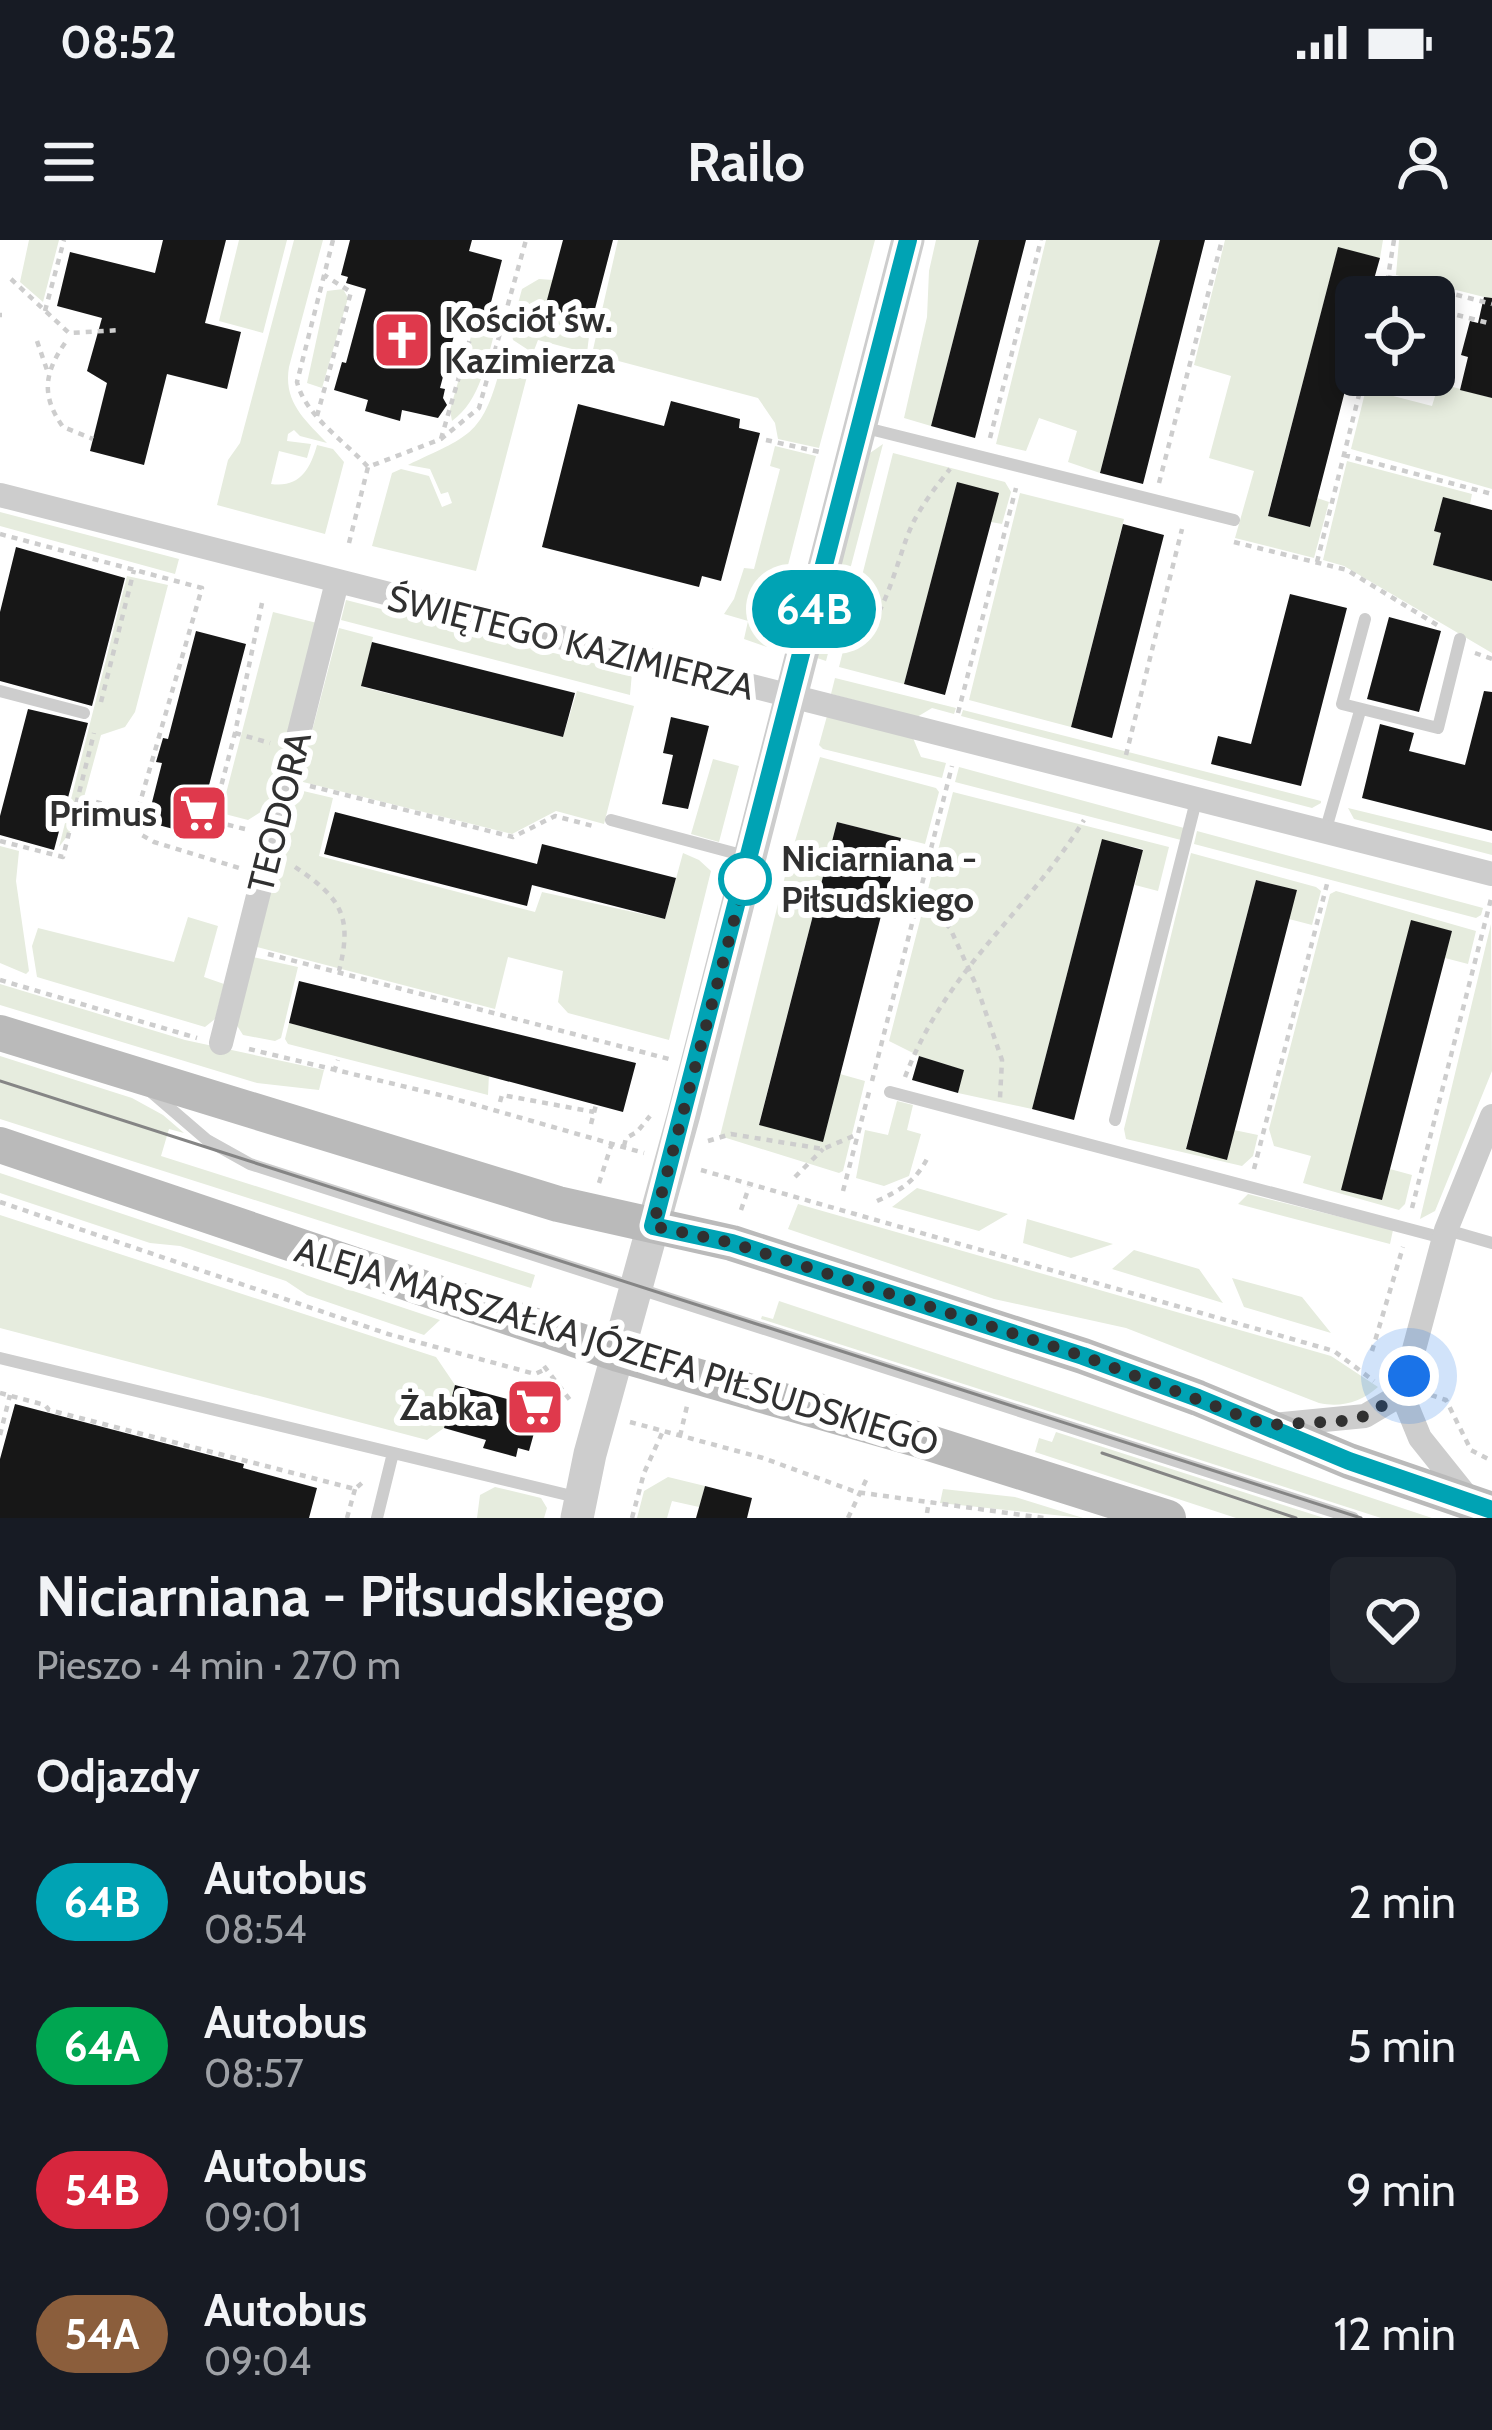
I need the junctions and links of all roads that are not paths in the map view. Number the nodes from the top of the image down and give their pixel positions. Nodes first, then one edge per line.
1 (908, 240) edge
2 (861, 427) junction
3 (0, 495) edge
4 (1234, 520) dead end
5 (337, 582) junction
6 (1365, 619) dead end
7 (1460, 639) road end
8 (0, 691) edge
9 (791, 697) junction
10 (1360, 711) junction
11 (84, 713) dead end
12 (1196, 801) junction
13 (606, 824) road end
14 (1325, 834) junction
15 (751, 857) junction
16 (1492, 874) edge
17 (0, 1033) edge
18 (221, 1043) road end
19 (126, 1071) junction
20 (890, 1092) dead end
21 (1492, 1115) edge
22 (1114, 1120) dead end
23 (0, 1145) edge
24 (653, 1226) junction
25 (1445, 1234) junction
26 (1492, 1243) edge
27 (636, 1288) junction
28 (618, 1354) junction
29 (0, 1358) edge
30 (1403, 1391) junction
31 (1265, 1425) junction
32 (393, 1453) junction
33 (1482, 1506) edge
34 (579, 1508) edge
35 (377, 1518) edge
36 (1168, 1518) edge
37 (1353, 1518) edge

1 - 2 street
2 - 4 lane
2 - 9 street
3 - 5 street, ŚWIĘTEGO KAZIMIERZA
5 - 9 street, ŚWIĘTEGO KAZIMIERZA
5 - 18 street, TEODORA
6 - 10 lane
7 - 10 lane
8 - 11 lane
9 - 12 street, ŚWIĘTEGO KAZIMIERZA
9 - 15 street
10 - 14 lane
12 - 14 street, ŚWIĘTEGO KAZIMIERZA
12 - 22 lane
13 - 15 lane
14 - 16 street, ŚWIĘTEGO KAZIMIERZA
15 - 24 street
17 - 19 main road
19 - 24 main road
19 - 27 lane
20 - 25 lane
21 - 25 street
23 - 28 main road, ALEJA MARSZAŁKA JÓZEFA PIŁSUDSKIEGO
24 - 27 street
24 - 31 main road
25 - 26 lane
25 - 30 street
27 - 28 street
27 - 37 lane
28 - 34 street
28 - 36 main road, ALEJA MARSZAŁKA JÓZEFA PIŁSUDSKIEGO
29 - 32 lane
30 - 31 street
30 - 33 street
31 - 33 main road
32 - 34 lane
32 - 35 lane

